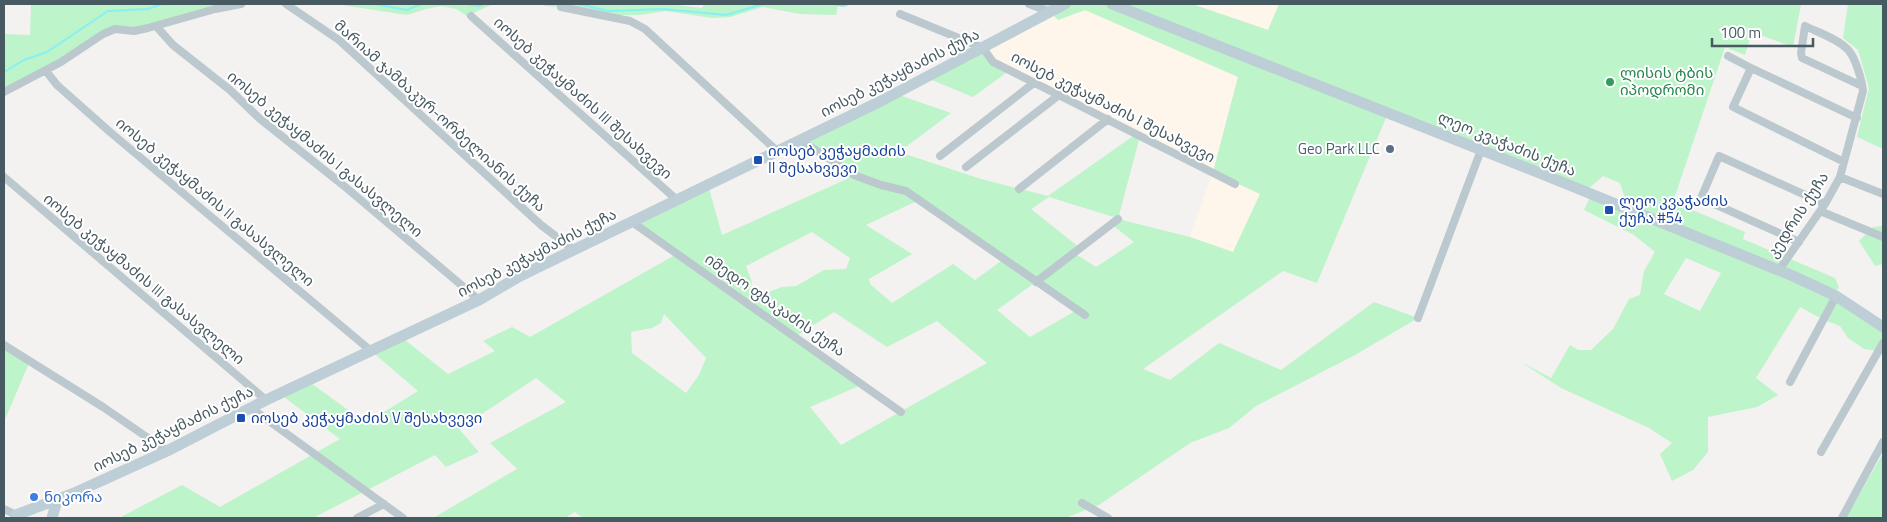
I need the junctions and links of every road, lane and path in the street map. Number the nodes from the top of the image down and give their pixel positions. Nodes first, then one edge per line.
1 (241, 4) edge
2 (286, 4) edge
3 (1029, 4) edge
4 (1064, 4) edge
5 (1112, 4) edge
6 (562, 7) dead end
7 (1050, 12) junction
8 (900, 14) dead end
9 (471, 16) dead end
10 (156, 26) junction
11 (983, 48) junction
12 (1728, 56) dead end
13 (1752, 68) junction
14 (46, 71) junction
15 (1035, 82) junction
16 (1862, 86) junction
17 (4, 92) edge
18 (1059, 95) junction
19 (1857, 118) junction
20 (1108, 119) junction
21 (800, 140) junction
22 (1481, 150) junction
23 (777, 151) junction
24 (940, 156) dead end
25 (1844, 162) junction
26 (966, 167) dead end
27 (1840, 176) junction
28 (4, 177) edge
29 (1236, 184) dead end
30 (1019, 188) dead end
31 (1883, 194) edge
32 (677, 200) junction
33 (1825, 204) junction
34 (1820, 212) junction
35 (1118, 219) dead end
36 (632, 222) junction
37 (1883, 237) edge
38 (1799, 242) junction
39 (574, 250) junction
40 (1779, 270) junction
41 (1036, 282) junction
42 (1836, 296) junction
43 (478, 300) junction
44 (1085, 315) dead end
45 (1418, 318) dead end
46 (1882, 323) edge
47 (1883, 343) edge
48 (4, 345) edge
49 (370, 350) junction
50 (1790, 382) dead end
51 (266, 400) junction
52 (250, 408) junction
53 (901, 412) dead end
54 (1883, 442) edge
55 (167, 451) junction
56 (1821, 452) dead end
57 (60, 499) junction
58 (384, 504) junction
59 (1082, 504) dead end
60 (4, 509) edge
61 (19, 517) edge
62 (52, 518) edge
63 (357, 518) edge
64 (403, 518) edge
65 (1108, 518) edge
66 (1842, 518) edge

1 - 10 street
2 - 39 street, მარიამ ჯამბაკურ-ორბელიანის ქუჩა
3 - 7 street
4 - 7 street, იოსებ კეჭაყმაძის ქუჩა
5 - 22 street, ლეო კვაჭაძის ქუჩა
6 - 23 street
7 - 11 street, იოსებ კეჭაყმაძის ქუჩა
8 - 11 street
9 - 32 street, იოსებ კეჭაყმაძის III შესახვევი
10 - 14 street
10 - 43 street, იოსებ კეჭაყმაძის I გასასვლელი
11 - 15 street, იოსებ კეჭაყმაძის I შესახვევი
11 - 21 street, იოსებ კეჭაყმაძის ქუჩა
12 - 13 street
13 - 19 street
13 - 25 street
14 - 17 street
14 - 49 street, იოსებ კეჭაყმაძის II გასასვლელი
15 - 18 street, იოსებ კეჭაყმაძის I შესახვევი
15 - 24 street
16 - 16 street, კედრის ქუჩა
16 - 19 street, კედრის ქუჩა
18 - 20 street, იოსებ კეჭაყმაძის I შესახვევი
18 - 26 street
19 - 25 street, კედრის ქუჩა
20 - 29 street, იოსებ კეჭაყმაძის I შესახვევი
20 - 30 street
21 - 23 street, იოსებ კეჭაყმაძის ქუჩა
21 - 41 street
22 - 40 street, ლეო კვაჭაძის ქუჩა
22 - 45 street
23 - 32 street, იოსებ კეჭაყმაძის ქუჩა
25 - 27 street, კედრის ქუჩა
27 - 31 street
27 - 33 street, კედრის ქუჩა
28 - 51 street, იოსებ კეჭაყმაძის III გასასვლელი
32 - 36 street, იოსებ კეჭაყმაძის ქუჩა
33 - 34 street, კედრის ქუჩა
33 - 38 street
34 - 37 street
34 - 38 street, კედრის ქუჩა
35 - 41 street
36 - 39 street, იოსებ კეჭაყმაძის ქუჩა
36 - 53 street, იმედო ფხაკაძის ქუჩა
38 - 40 street, კედრის ქუჩა
39 - 43 street, იოსებ კეჭაყმაძის ქუჩა
40 - 42 street, ლეო კვაჭაძის ქუჩა
41 - 44 street
42 - 46 street, ლეო კვაჭაძის ქუჩა
42 - 50 street
43 - 49 street, იოსებ კეჭაყმაძის ქუჩა
47 - 56 street
48 - 55 street
49 - 51 street, იოსებ კეჭაყმაძის ქუჩა
51 - 52 street, იოსებ კეჭაყმაძის ქუჩა
52 - 55 street, იოსებ კეჭაყმაძის ქუჩა
52 - 58 street
54 - 66 street
55 - 57 street, იოსებ კეჭაყმაძის ქუჩა
57 - 61 street, იოსებ კეჭაყმაძის ქუჩა
57 - 62 street
58 - 63 street
58 - 64 street
59 - 65 street
60 - 61 street

